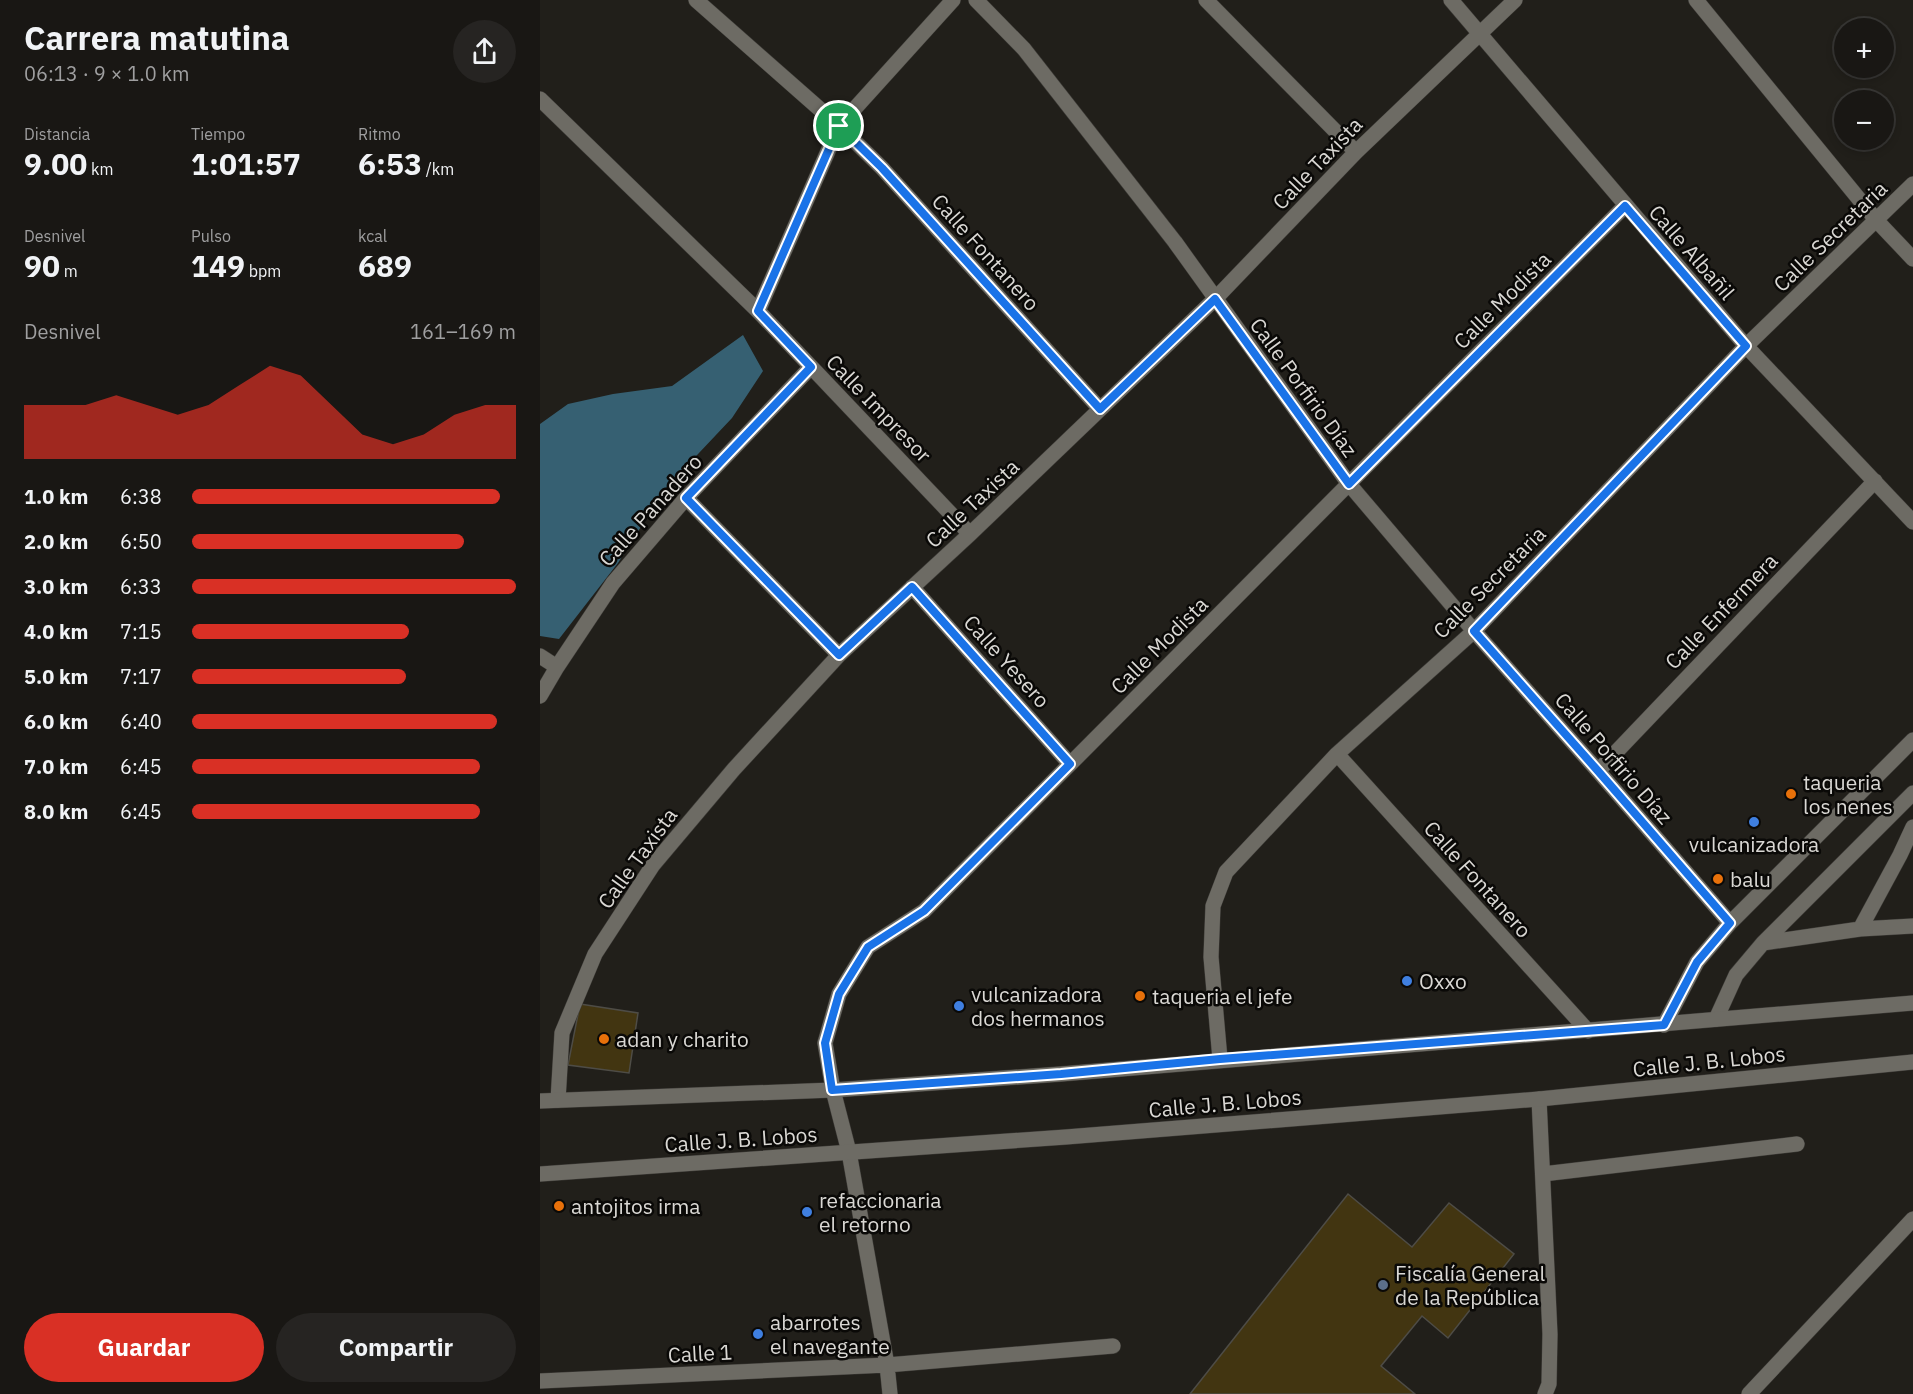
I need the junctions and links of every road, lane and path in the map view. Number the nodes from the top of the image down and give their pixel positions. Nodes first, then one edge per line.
1 (696, 0) edge
2 (953, 0) edge
3 (976, 0) edge
4 (1206, 0) edge
5 (1451, 0) edge
6 (1515, 0) edge
7 (1696, 0) edge
8 (1480, 33) junction
9 (540, 99) edge
10 (839, 126) junction
11 (1356, 152) junction
12 (1913, 184) edge
13 (1625, 206) junction
14 (1877, 221) junction
15 (1913, 259) edge
16 (1215, 299) junction
17 (758, 311) junction
18 (1746, 346) junction
19 (811, 367) junction
20 (1100, 409) junction
21 (1875, 481) junction
22 (1349, 484) junction
23 (686, 498) junction
24 (1913, 522) edge
25 (970, 534) junction
26 (912, 587) junction
27 (1474, 631) junction
28 (839, 655) junction
29 (540, 656) edge
30 (557, 667) junction
31 (540, 696) edge
32 (1913, 740) edge
33 (1337, 754) junction
34 (1070, 764) junction
35 (1598, 771) junction
36 (1913, 793) edge
37 (1913, 827) edge
38 (1730, 923) junction
39 (1913, 926) edge
40 (1860, 929) junction
41 (1763, 943) junction
42 (1913, 1003) edge
43 (1716, 1019) junction
44 (1664, 1025) junction
45 (1588, 1031) junction
46 (1220, 1059) junction
47 (1913, 1062) edge
48 (832, 1090) junction
49 (1539, 1099) junction
50 (558, 1100) junction
51 (540, 1101) edge
52 (1797, 1144) dead end
53 (849, 1152) junction
54 (540, 1174) edge
55 (1543, 1174) junction
56 (1913, 1219) edge
57 (1113, 1346) dead end
58 (887, 1365) junction
59 (540, 1381) edge
60 (1755, 1392) edge
61 (890, 1394) edge
62 (1545, 1394) edge

1 - 10 street, Calle Fontanero
2 - 10 street
3 - 16 street, Calle Porfirio Díaz
4 - 11 street
5 - 8 street, Calle Albañil
6 - 8 street, Calle Taxista
7 - 14 street
8 - 11 street, Calle Taxista
8 - 13 street, Calle Albañil
9 - 17 street, Calle Impresor
10 - 17 street
10 - 20 street, Calle Fontanero
11 - 16 street, Calle Taxista
12 - 14 street, Calle Secretaria
13 - 18 street, Calle Albañil
13 - 22 street, Calle Modista
14 - 15 street
14 - 18 street, Calle Secretaria
16 - 20 street, Calle Taxista
16 - 22 street, Calle Porfirio Díaz
17 - 19 street, Calle Impresor
18 - 21 street, Calle Albañil
18 - 27 street, Calle Secretaria
19 - 23 street, Calle Panadero
19 - 25 street, Calle Impresor
20 - 25 street, Calle Taxista
21 - 24 street, Calle Albañil
21 - 35 street, Calle Enfermera
22 - 27 street, Calle Porfirio Díaz
22 - 34 street, Calle Modista
23 - 28 street
23 - 30 street, Calle Panadero
25 - 26 street, Calle Taxista
26 - 28 street, Calle Taxista
26 - 34 street, Calle Yesero
27 - 33 street, Calle Secretaria
27 - 35 street, Calle Porfirio Díaz
28 - 50 street, Calle Taxista
29 - 30 street
30 - 31 street, Calle Panadero
32 - 38 street
33 - 45 street, Calle Fontanero
33 - 46 street, Calle Secretaria
34 - 48 street, Calle Modista
35 - 38 street, Calle Porfirio Díaz
36 - 41 street
37 - 40 street
38 - 44 street
39 - 40 street
40 - 41 street
41 - 43 street
42 - 43 street, Calle J. B. Lobos
43 - 44 street, Calle J. B. Lobos
44 - 45 street, Calle J. B. Lobos
45 - 46 street, Calle J. B. Lobos
46 - 48 street, Calle J. B. Lobos
47 - 49 street, Calle J. B. Lobos
48 - 50 street, Calle J. B. Lobos
48 - 53 street, Calle Modista
49 - 53 street, Calle J. B. Lobos
49 - 55 street
50 - 51 street, Calle J. B. Lobos
52 - 55 street
53 - 54 street, Calle J. B. Lobos
53 - 58 street, Calle Modista
55 - 62 street
56 - 60 street
57 - 58 street, Calle 1
58 - 59 street, Calle 1
58 - 61 street, Calle Modista

